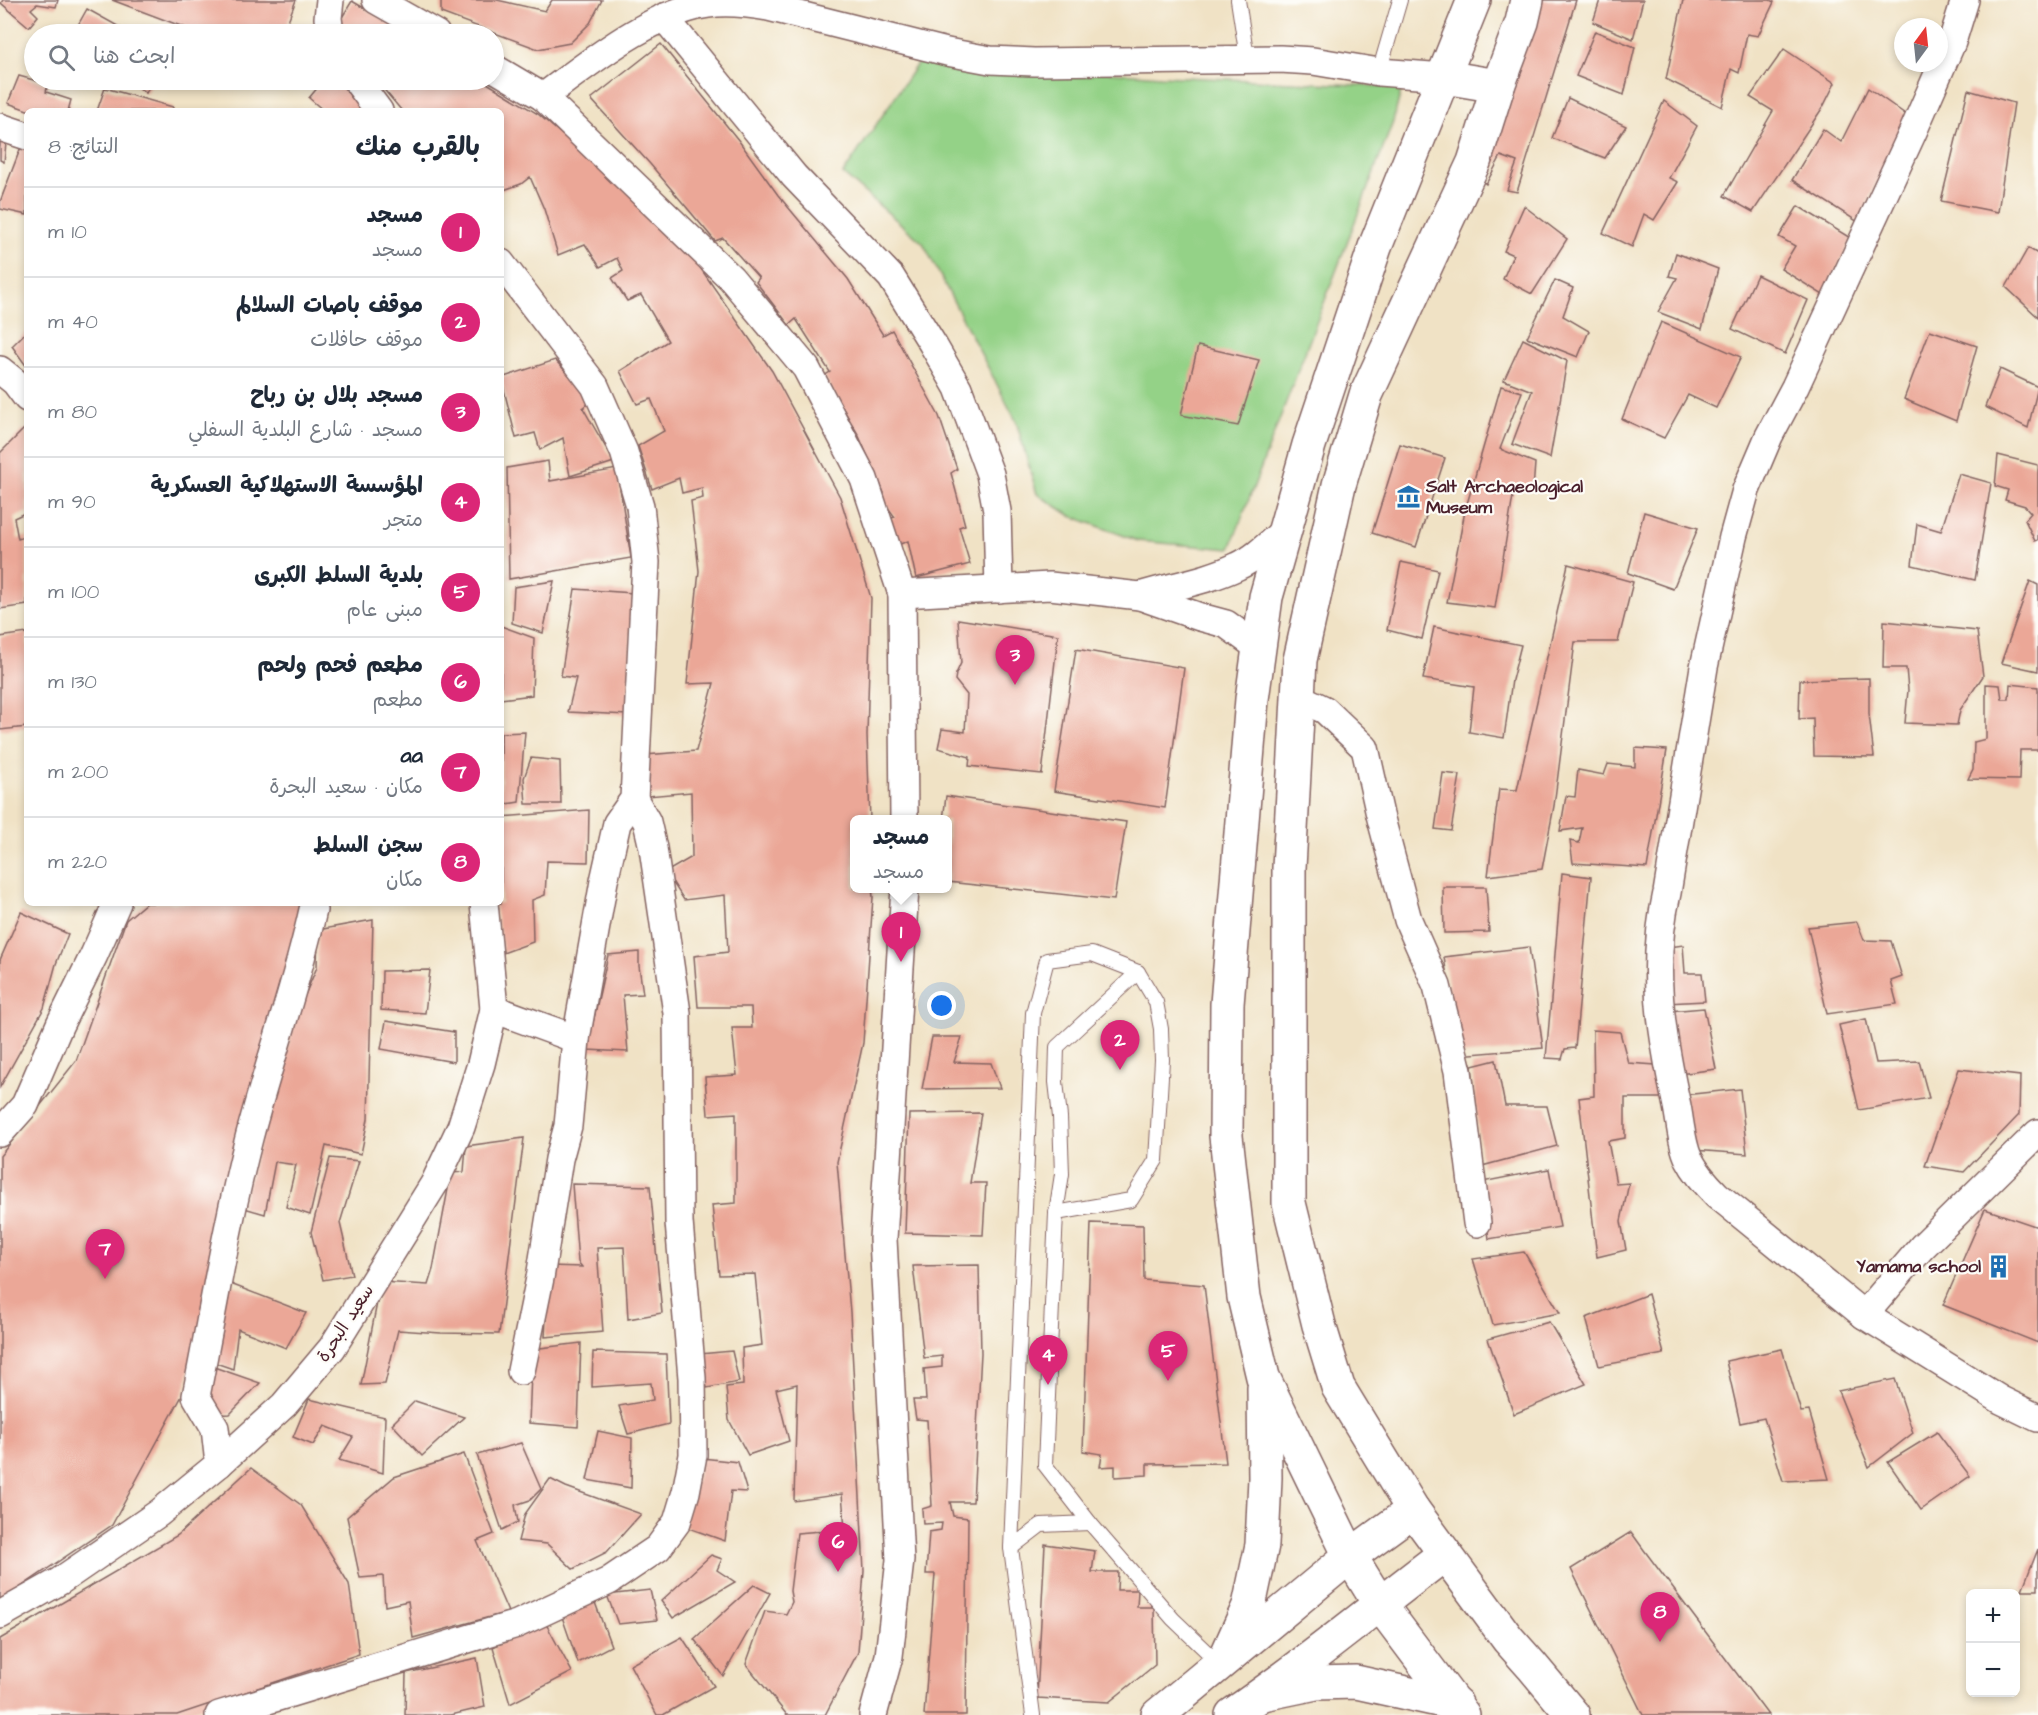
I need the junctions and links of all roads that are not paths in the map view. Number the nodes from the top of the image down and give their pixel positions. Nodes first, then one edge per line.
1 (330, 0) edge
2 (376, 0) edge
3 (1238, 0) edge
4 (1400, 0) edge
5 (1474, 0) edge
6 (1527, 0) edge
7 (1965, 0) edge
8 (664, 17) junction
9 (329, 24) edge
10 (418, 24) edge
11 (1247, 58) junction
12 (1379, 72) junction
13 (504, 74) edge
14 (1444, 77) junction
15 (1498, 86) junction
16 (363, 90) edge
17 (543, 97) junction
18 (377, 108) edge
19 (0, 126) edge
20 (24, 135) edge
21 (504, 267) edge
22 (0, 370) edge
23 (24, 394) edge
24 (1286, 529) junction
25 (999, 589) junction
26 (902, 594) junction
27 (1140, 596) junction
28 (1259, 648) junction
29 (1298, 697) junction
30 (634, 799) junction
31 (904, 815) edge
32 (905, 893) edge
33 (116, 906) edge
34 (484, 906) edge
35 (313, 910) dead end
36 (1138, 972) junction
37 (494, 1009) junction
38 (576, 1039) junction
39 (0, 1132) edge
40 (2038, 1133) edge
41 (1056, 1213) junction
42 (1477, 1223) dead end
43 (1864, 1315) junction
44 (521, 1371) dead end
45 (1263, 1377) junction
46 (2038, 1418) edge
47 (219, 1464) junction
48 (1413, 1510) junction
49 (1090, 1523) junction
50 (1011, 1548) junction
51 (1445, 1554) junction
52 (1350, 1556) junction
53 (1380, 1603) junction
54 (0, 1615) edge
55 (1223, 1660) junction
56 (1263, 1694) junction
57 (1459, 1710) edge
58 (219, 1715) edge
59 (873, 1715) edge
60 (1033, 1715) edge
61 (1158, 1715) edge
62 (1232, 1715) edge
63 (1573, 1715) edge

1 - 9 street
2 - 10 street
3 - 11 lane
4 - 12 lane
5 - 14 main road
6 - 15 main road
7 - 43 street
8 - 11 street
8 - 17 street
8 - 25 street
11 - 12 street
12 - 14 street
13 - 17 street
14 - 15 main road
14 - 24 main road
15 - 29 main road
16 - 18 street
17 - 26 street
19 - 20 street
21 - 30 street
22 - 23 street
24 - 27 street
24 - 28 main road
25 - 26 street
25 - 27 street
26 - 31 street
27 - 28 street
28 - 45 main road
29 - 42 street
29 - 48 main road
30 - 38 street
30 - 58 street
32 - 59 street
33 - 39 street
34 - 37 street, سعيد البحرة
35 - 47 street
36 - 41 lane
36 - 41 lane
36 - 50 lane
37 - 38 street
37 - 47 street, سعيد البحرة
38 - 44 street
40 - 43 street
41 - 49 lane
43 - 46 street
45 - 52 main road
45 - 55 main road
47 - 54 street, سعيد البحرة
48 - 51 main road
48 - 52 main road
49 - 50 lane
49 - 55 lane
50 - 60 lane
51 - 53 main road
51 - 63 main road
52 - 53 main road
52 - 55 main road
53 - 56 main road
53 - 57 main road
55 - 61 main road
56 - 57 main road
56 - 62 main road

